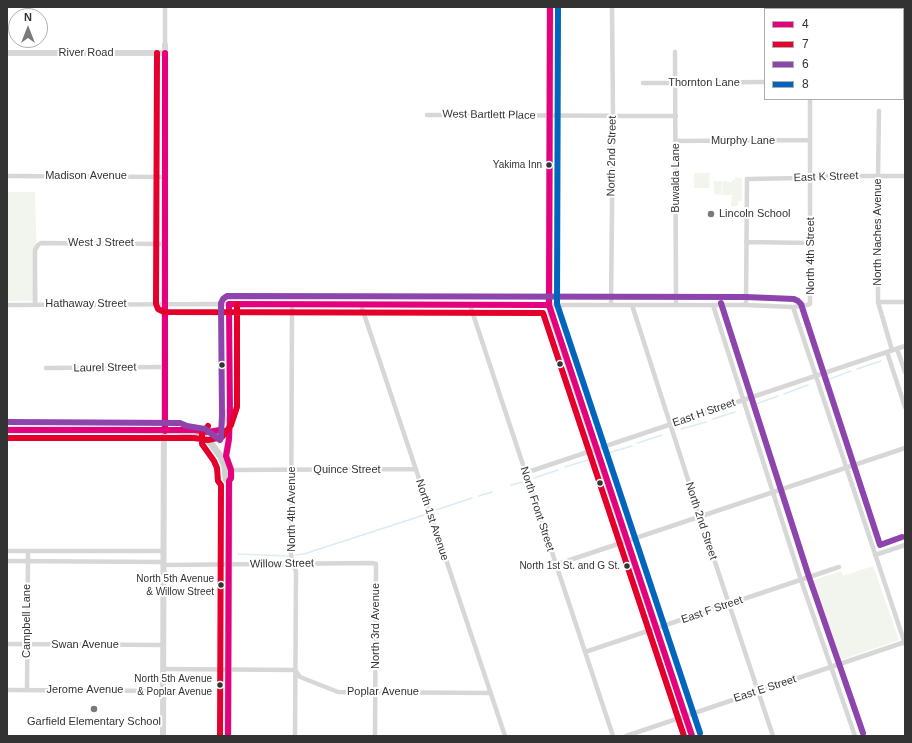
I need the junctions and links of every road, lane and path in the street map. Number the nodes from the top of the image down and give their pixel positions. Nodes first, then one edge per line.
1 (165, 7) edge
2 (550, 7) edge
3 (612, 7) edge
4 (165, 45) joint
5 (675, 52) dead end
6 (7, 53) edge
7 (165, 53) junction
8 (764, 82) edge
9 (643, 83) dead end
10 (675, 83) junction
11 (810, 100) edge
12 (879, 111) dead end
13 (427, 115) dead end
14 (550, 116) junction
15 (613, 116) junction
16 (676, 116) junction
17 (810, 140) junction
18 (676, 141) junction
19 (7, 176) edge
20 (811, 176) junction
21 (878, 176) junction
22 (905, 176) edge
23 (164, 177) junction
24 (746, 242) junction
25 (811, 243) junction
26 (165, 244) junction
27 (878, 302) junction
28 (905, 302) edge
29 (164, 304) junction
30 (229, 304) junction
31 (292, 304) junction
32 (7, 305) edge
33 (35, 305) junction
34 (361, 305) junction
35 (470, 305) junction
36 (549, 305) junction
37 (611, 305) junction
38 (632, 305) junction
39 (676, 305) junction
40 (713, 305) junction
41 (746, 305) junction
42 (793, 307) junction
43 (905, 346) edge
44 (892, 350) junction
45 (165, 367) junction
46 (46, 368) dead end
47 (905, 372) edge
48 (815, 376) junction
49 (743, 400) junction
50 (229, 406) junction
51 (905, 408) edge
52 (670, 424) junction
53 (7, 430) edge
54 (165, 431) junction
55 (216, 431) junction
56 (179, 432) junction
57 (229, 436) junction
58 (212, 444) junction
59 (227, 445) junction
60 (905, 448) edge
61 (596, 449) junction
62 (846, 468) junction
63 (416, 469) junction
64 (230, 470) junction
65 (292, 470) junction
66 (525, 473) junction
67 (229, 481) junction
68 (773, 492) junction
69 (700, 517) junction
70 (627, 542) junction
71 (905, 545) edge
72 (7, 551) edge
73 (28, 551) junction
74 (163, 551) junction
75 (875, 555) junction
76 (7, 561) edge
77 (28, 561) junction
78 (163, 563) junction
79 (294, 564) junction
80 (376, 564) joint
81 (555, 564) junction
82 (229, 565) junction
83 (839, 567) dead end
84 (802, 580) junction
85 (729, 604) junction
86 (656, 629) junction
87 (905, 643) edge
88 (7, 644) edge
89 (27, 644) junction
90 (163, 645) junction
91 (585, 652) junction
92 (831, 667) junction
93 (163, 669) junction
94 (228, 670) junction
95 (295, 670) junction
96 (7, 690) edge
97 (27, 690) junction
98 (163, 691) junction
99 (758, 691) junction
100 (376, 692) junction
101 (491, 693) junction
102 (686, 716) junction
103 (164, 736) edge
104 (228, 736) edge
105 (295, 736) edge
106 (375, 736) edge
107 (504, 736) edge
108 (613, 736) edge
109 (626, 736) edge
110 (692, 736) edge
111 (773, 736) edge
112 (855, 736) edge

1 - 4 street
2 - 14 main road
3 - 15 street, North 2nd Street
4 - 7 street
5 - 10 street, Buwalda Lane
6 - 7 street, River Road
7 - 23 street
8 - 10 street, Thornton Lane
9 - 10 street, Thornton Lane
10 - 16 street, Buwalda Lane
11 - 17 street, North 4th Street
12 - 21 street, North Naches Avenue
13 - 14 street, West Bartlett Place
14 - 15 street, West Bartlett Place
14 - 36 main road
15 - 16 street, West Bartlett Place
15 - 37 street, North 2nd Street
16 - 18 street, Buwalda Lane
17 - 18 street, Murphy Lane
17 - 20 street, North 4th Street
18 - 39 street, Buwalda Lane
19 - 23 street, Madison Avenue
20 - 21 street, East K Street
20 - 24 street, East K Street
20 - 25 street, North 4th Street
21 - 22 street, East K Street
21 - 27 street, North Naches Avenue
23 - 26 street
24 - 25 street
24 - 41 street
25 - 42 street, North 4th Street
26 - 29 street
26 - 33 street, West J Street
27 - 28 street
27 - 44 street, North Naches Avenue
29 - 30 street, Hathaway Street
29 - 33 street, Hathaway Street
29 - 45 street
30 - 31 street
30 - 50 street
31 - 34 street
31 - 65 street, North 4th Avenue
32 - 33 street, Hathaway Street
34 - 35 street
34 - 63 street, North 1st Avenue
35 - 36 street
35 - 66 street, North Front Street
36 - 37 street
36 - 61 main road
37 - 38 street
38 - 39 street
38 - 52 street, North 2nd Street
39 - 40 street
40 - 41 street
40 - 49 street
41 - 42 street
42 - 48 street, North 4th Street
43 - 44 street, East H Street
44 - 47 street, North Naches Avenue
44 - 48 street, East H Street
44 - 51 street, North Naches Avenue
45 - 46 street, Laurel Street
45 - 54 street
48 - 49 street, East H Street
48 - 62 street, North 4th Street
49 - 52 street, East H Street
49 - 68 street
50 - 55 street
50 - 57 street
52 - 61 street, East H Street
52 - 69 street, North 2nd Street
53 - 54 main road
54 - 56 main road
54 - 74 street
55 - 56 main road
55 - 57 main road
55 - 58 main road
56 - 58 main road
57 - 59 main road
58 - 59 main road
58 - 67 main road
59 - 64 main road
60 - 62 street
61 - 66 street, East H Street
61 - 70 main road
62 - 68 street
62 - 75 street, North 4th Street
63 - 65 street, Quince Street
63 - 101 street, North 1st Avenue
64 - 65 street, Quince Street
64 - 67 main road
65 - 79 street, North 4th Avenue
66 - 81 street, North Front Street
67 - 82 main road
68 - 69 street
68 - 84 street
69 - 70 street
69 - 85 street, North 2nd Street
70 - 81 street
70 - 86 main road
71 - 75 street
72 - 73 street
73 - 74 street
73 - 77 street, Campbell Lane
74 - 78 street
75 - 87 street, North 4th Street
76 - 77 street, Willow Street
77 - 78 street, Willow Street
77 - 89 street, Campbell Lane
78 - 82 street, Willow Street
78 - 90 street
79 - 80 street, Willow Street
79 - 82 street, Willow Street
79 - 95 street, North 4th Avenue
80 - 100 street, North 3rd Avenue
81 - 91 street, North Front Street
82 - 94 main road
83 - 84 street, East F Street
84 - 85 street, East F Street
84 - 92 street
85 - 86 street, East F Street
85 - 99 street, North 2nd Street
86 - 91 street, East F Street
86 - 102 main road
87 - 92 street, East E Street
88 - 89 street, Swan Avenue
89 - 90 street, Swan Avenue
89 - 97 street, Campbell Lane
90 - 93 street
91 - 108 street, North Front Street
92 - 99 street, East E Street
92 - 112 street
93 - 94 street
93 - 98 street
94 - 95 street
94 - 104 main road
95 - 100 street, Poplar Avenue
95 - 105 street, North 4th Avenue
96 - 97 street, Jerome Avenue
97 - 98 street, Jerome Avenue
98 - 103 street
99 - 102 street, East E Street
99 - 111 street, North 2nd Street
100 - 101 street, Poplar Avenue
100 - 106 street, North 3rd Avenue
101 - 107 street, North 1st Avenue
102 - 109 street, East E Street
102 - 110 main road

